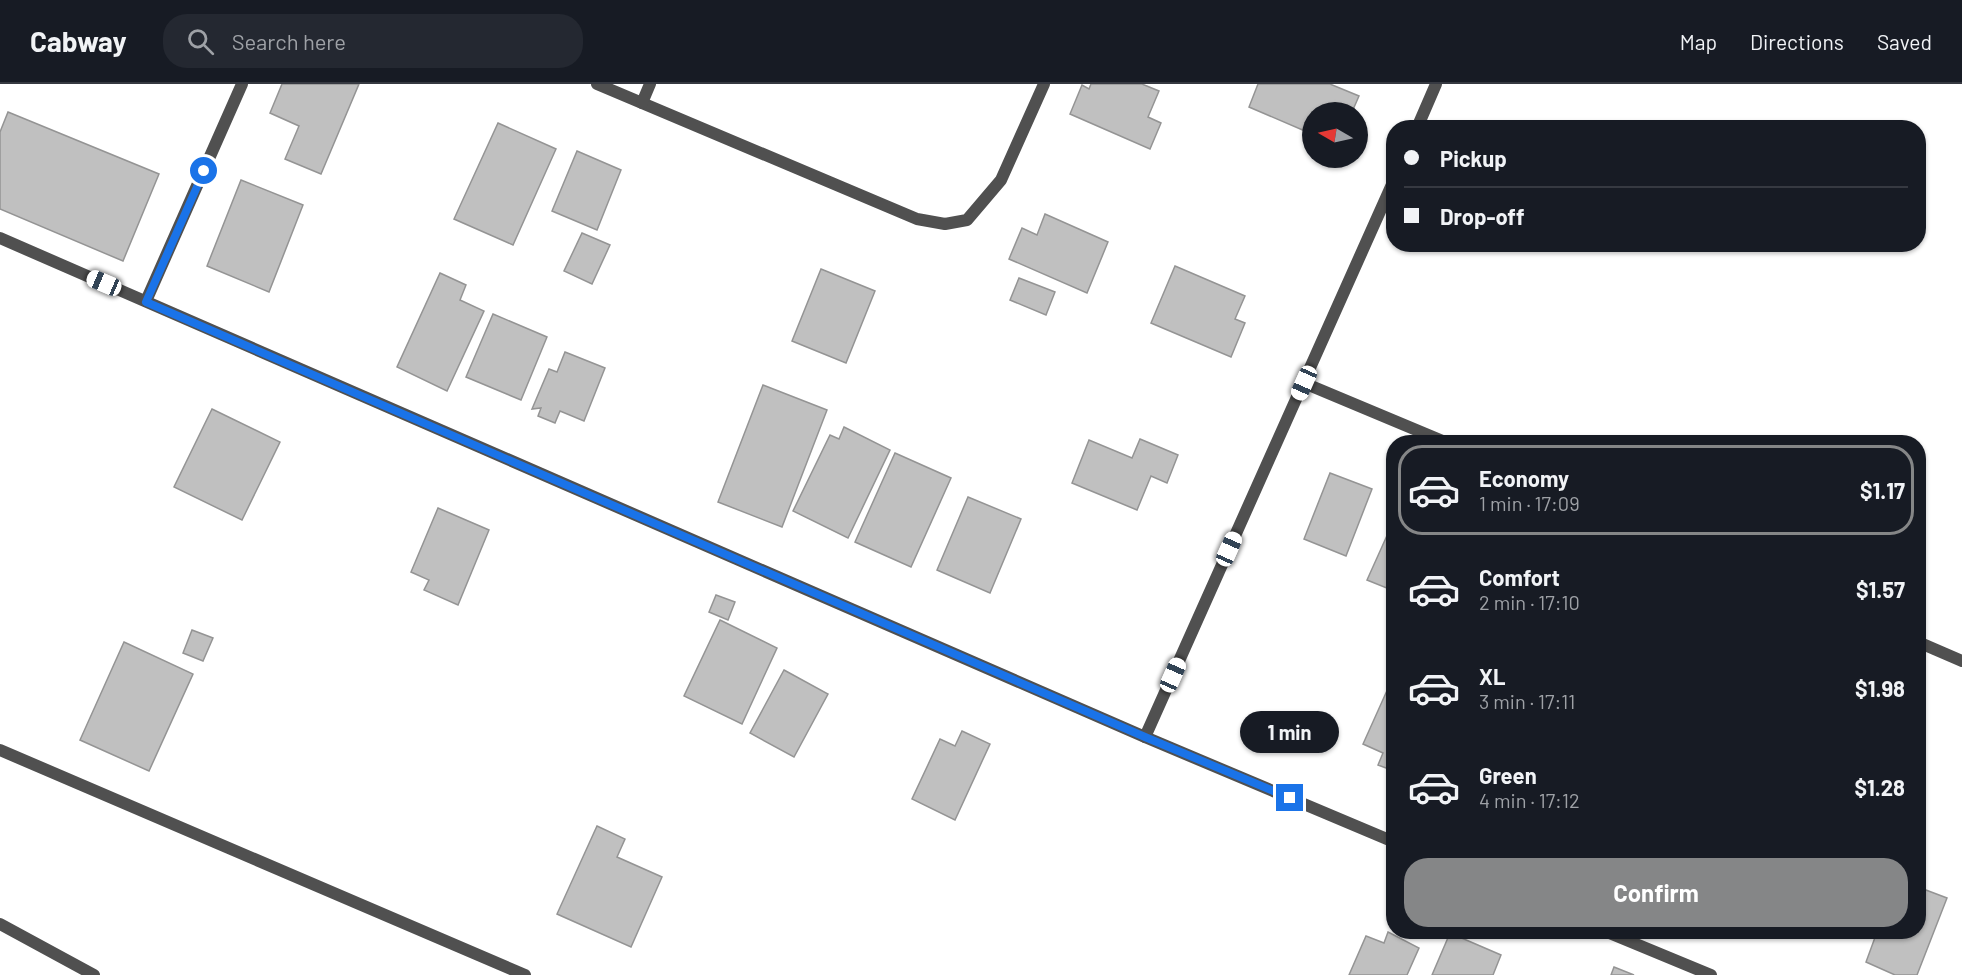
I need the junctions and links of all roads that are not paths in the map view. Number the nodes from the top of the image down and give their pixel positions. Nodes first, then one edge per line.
1 (242, 84) edge
2 (597, 84) edge
3 (650, 84) edge
4 (1044, 84) edge
5 (1436, 84) edge
6 (642, 103) junction
7 (1420, 120) edge
8 (1386, 198) edge
9 (0, 238) edge
10 (146, 302) junction
11 (1304, 383) junction
12 (1428, 435) edge
13 (1926, 645) edge
14 (1962, 661) edge
15 (1145, 737) junction
16 (0, 750) edge
17 (1386, 839) edge
18 (0, 924) edge
19 (1624, 939) edge
20 (94, 975) edge
21 (525, 975) edge
22 (1711, 975) edge

1 - 10 street
2 - 6 street
3 - 6 street
4 - 6 street
5 - 7 street
8 - 11 street
9 - 10 street
10 - 15 street
11 - 12 street
11 - 15 street
13 - 14 street
15 - 17 street
16 - 21 street
18 - 20 street
19 - 22 street

